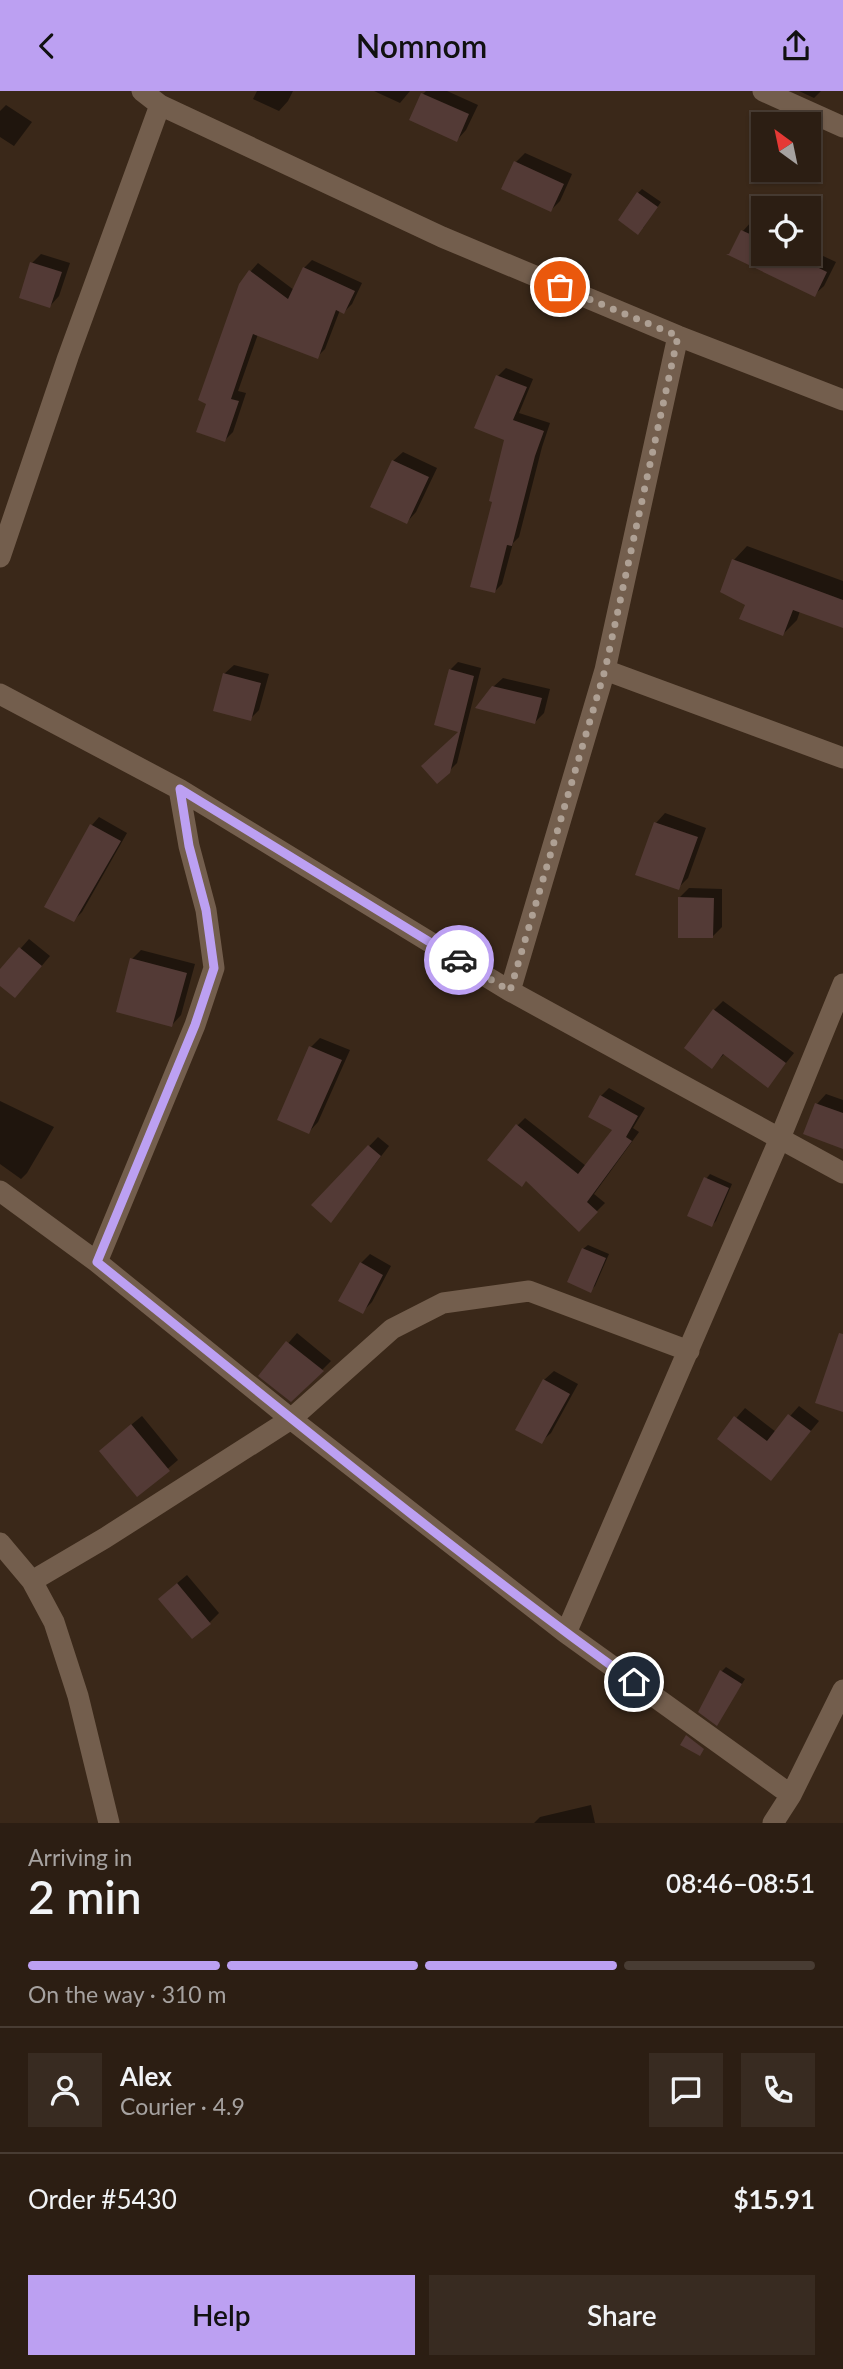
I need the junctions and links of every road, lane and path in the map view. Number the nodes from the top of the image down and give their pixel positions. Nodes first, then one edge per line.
1 (142, 91) edge
2 (763, 91) edge
3 (160, 105) junction
4 (843, 127) edge
5 (678, 336) junction
6 (843, 400) edge
7 (0, 557) edge
8 (605, 670) junction
9 (0, 694) edge
10 (843, 758) edge
11 (180, 789) junction
12 (843, 983) edge
13 (510, 991) junction
14 (780, 1138) junction
15 (843, 1173) edge
16 (0, 1191) edge
17 (97, 1262) junction
18 (689, 1351) junction
19 (291, 1419) junction
20 (0, 1543) edge
21 (32, 1581) junction
22 (566, 1633) junction
23 (843, 1690) edge
24 (791, 1795) junction
25 (109, 1823) edge
26 (774, 1823) edge

1 - 3 street
2 - 4 street
3 - 5 street
3 - 7 street
5 - 6 street
5 - 8 street
8 - 10 street
8 - 13 street
9 - 11 street
11 - 13 street
11 - 17 street
12 - 14 street
13 - 14 street
14 - 15 street
14 - 18 street
16 - 17 street
17 - 19 street
18 - 19 street
18 - 22 street
19 - 21 street
19 - 22 street
20 - 21 street
21 - 25 street
22 - 24 street
23 - 24 street
24 - 26 street

